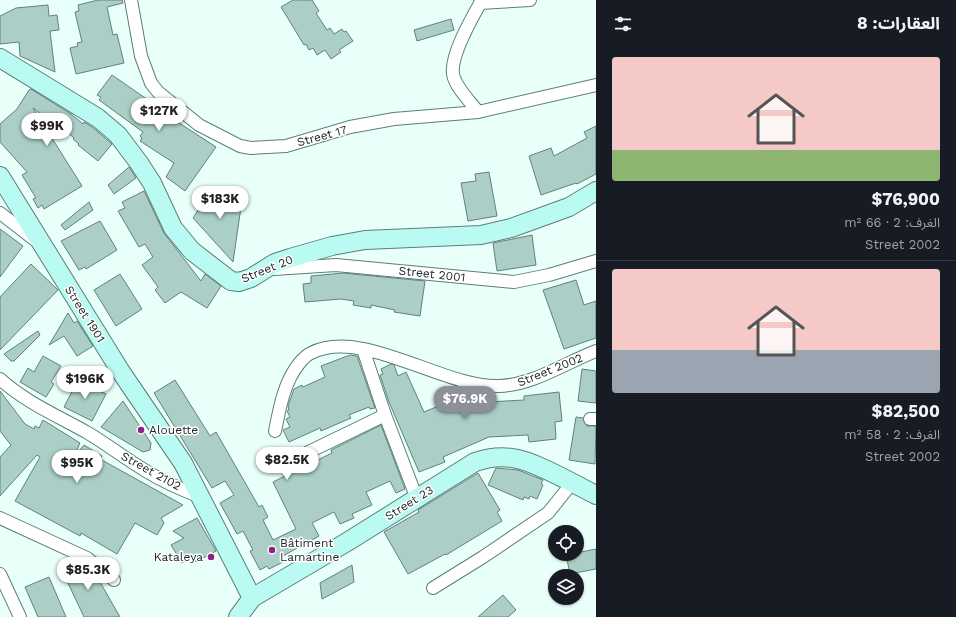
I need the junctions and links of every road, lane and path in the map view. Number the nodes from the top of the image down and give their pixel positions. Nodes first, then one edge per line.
1 (131, 0) edge
2 (530, 0) edge
3 (481, 2) edge
4 (0, 58) edge
5 (596, 85) edge
6 (478, 112) junction
7 (0, 176) edge
8 (596, 191) edge
9 (0, 213) edge
10 (42, 245) junction
11 (596, 261) edge
12 (264, 270) junction
13 (363, 349) junction
14 (596, 351) edge
15 (0, 379) edge
16 (385, 415) junction
17 (275, 431) dead end
18 (286, 463) dead end
19 (572, 483) junction
20 (596, 495) edge
21 (201, 497) junction
22 (417, 499) junction
23 (0, 518) edge
24 (0, 574) edge
25 (114, 580) dead end
26 (433, 588) dead end
27 (252, 598) junction
28 (20, 617) edge
29 (238, 617) edge

1 - 6 street, Street 17
2 - 3 street
3 - 6 street
4 - 12 street, Street 20
5 - 6 street, Street 17
7 - 10 street, Street 1901
8 - 12 street, Street 20
9 - 10 street
10 - 21 street, Street 1901
11 - 12 street, Street 2001
13 - 14 street, Street 2002
13 - 16 street
13 - 17 street, Street 2002
15 - 21 street, Street 2102
16 - 18 street
16 - 22 street
19 - 20 street, Street 23
19 - 22 street, Street 23
19 - 26 street
21 - 27 street, Street 1901
22 - 27 street, Street 23
23 - 25 street
24 - 28 street
27 - 29 street, Street 23

